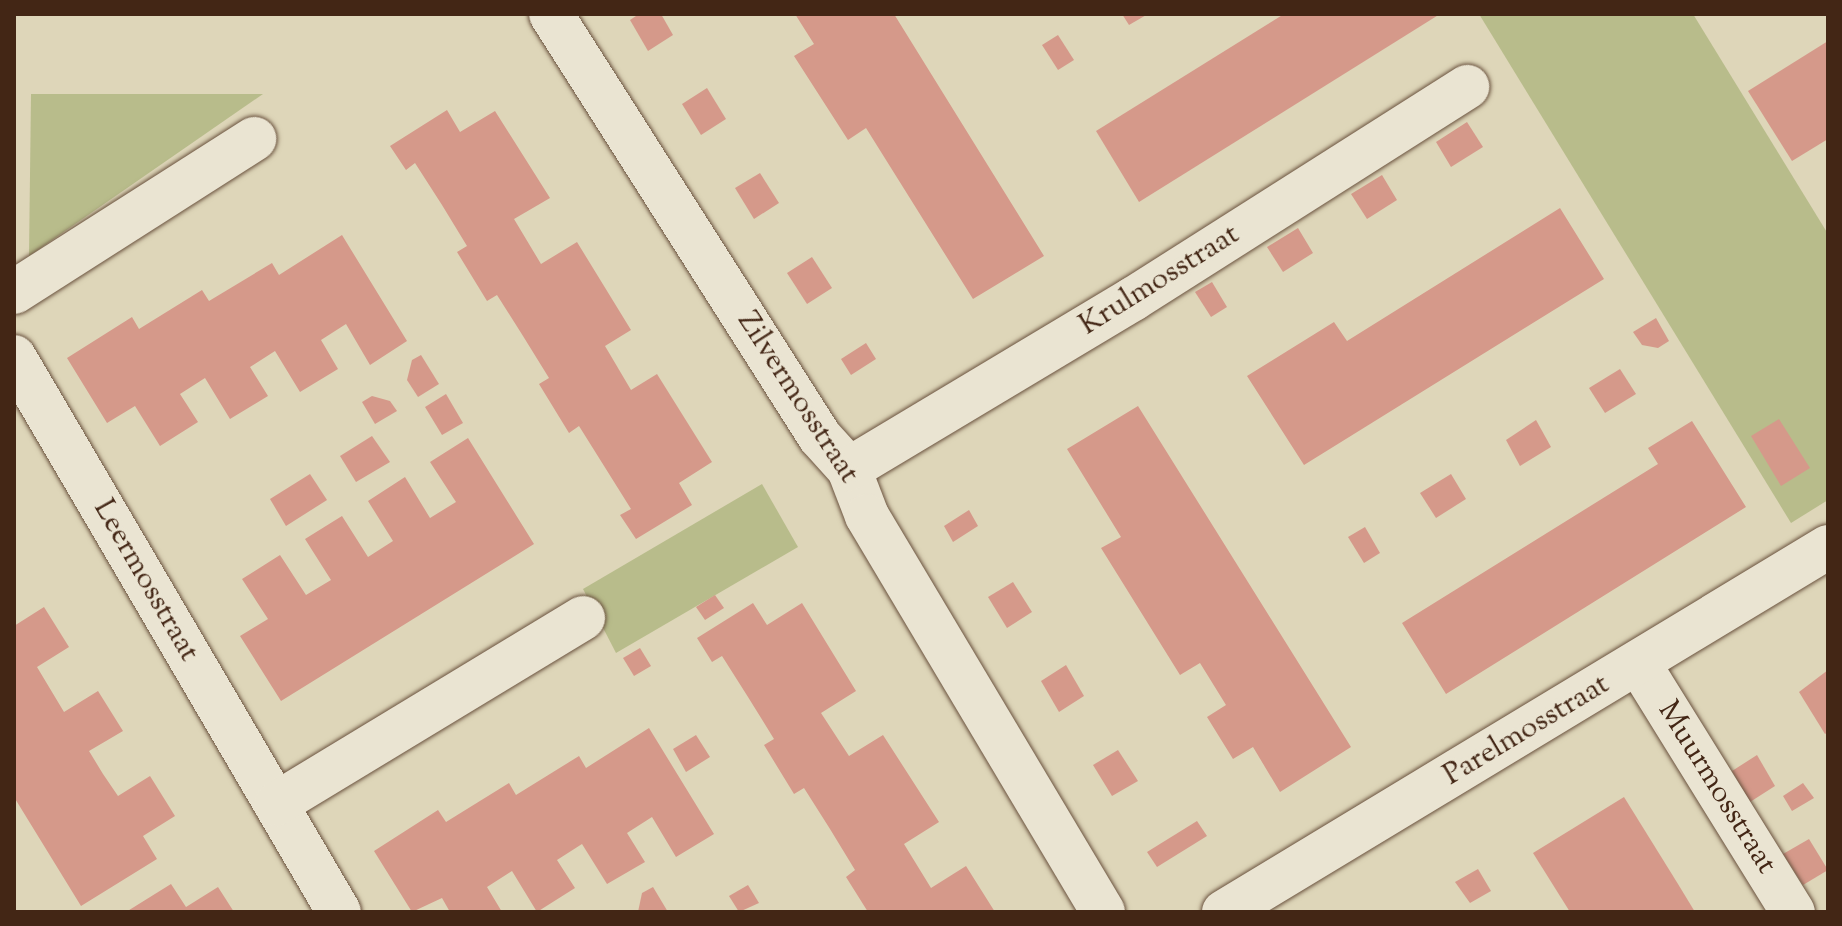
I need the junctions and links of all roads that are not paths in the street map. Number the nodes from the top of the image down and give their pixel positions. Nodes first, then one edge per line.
1 (551, 14) edge
2 (1467, 87) dead end
3 (254, 139) dead end
4 (14, 292) edge
5 (14, 357) edge
6 (849, 469) junction
7 (1828, 547) edge
8 (583, 618) dead end
9 (1639, 664) junction
10 (276, 804) junction
11 (339, 912) edge
12 (1103, 912) edge
13 (1224, 912) edge
14 (1793, 912) edge

1 - 6 street, Zilvermosstraat
2 - 6 street, Krulmosstraat
3 - 4 street
5 - 10 street, Leermosstraat
6 - 12 street, Zilvermosstraat
7 - 9 street, Parelmosstraat
8 - 10 street
9 - 13 street, Parelmosstraat
9 - 14 street, Muurmosstraat
10 - 11 street, Leermosstraat

